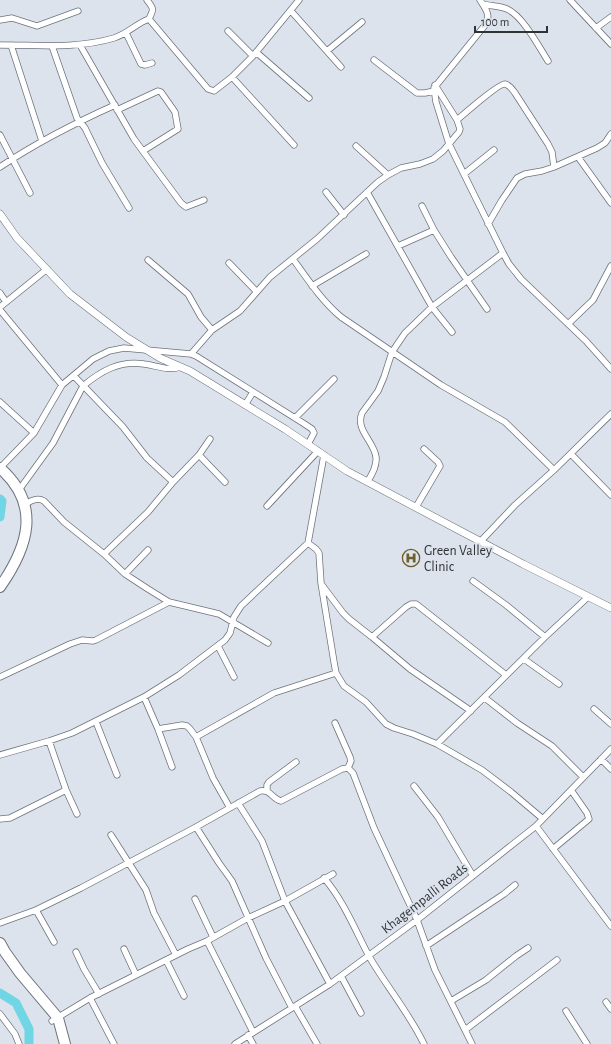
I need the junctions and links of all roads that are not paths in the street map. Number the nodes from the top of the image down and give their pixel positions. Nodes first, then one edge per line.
1 (147, 0) edge
2 (299, 0) edge
3 (570, 0) edge
4 (481, 2) edge
5 (78, 11) dead end
6 (291, 11) junction
7 (611, 17) edge
8 (0, 20) edge
9 (149, 20) junction
10 (362, 22) dead end
11 (596, 28) junction
12 (228, 31) dead end
13 (126, 34) junction
14 (611, 44) edge
15 (0, 45) edge
16 (10, 45) junction
17 (80, 45) junction
18 (52, 46) junction
19 (327, 51) junction
20 (255, 54) junction
21 (374, 60) dead end
22 (548, 61) dead end
23 (152, 63) dead end
24 (341, 66) dead end
25 (232, 77) junction
26 (434, 88) junction
27 (309, 98) dead end
28 (116, 107) junction
29 (457, 120) junction
30 (79, 121) junction
31 (611, 134) edge
32 (0, 135) edge
33 (42, 141) junction
34 (449, 144) junction
35 (294, 145) dead end
36 (356, 146) dead end
37 (494, 150) dead end
38 (143, 151) junction
39 (578, 157) junction
40 (12, 159) junction
41 (554, 167) junction
42 (0, 168) edge
43 (464, 174) junction
44 (388, 175) junction
45 (326, 192) dead end
46 (367, 192) junction
47 (30, 193) dead end
48 (204, 200) dead end
49 (611, 202) edge
50 (422, 206) dead end
51 (129, 208) dead end
52 (340, 210) junction
53 (0, 214) edge
54 (488, 224) junction
55 (434, 230) junction
56 (398, 246) junction
57 (503, 253) junction
58 (366, 254) dead end
59 (293, 259) junction
60 (148, 260) dead end
61 (229, 262) dead end
62 (611, 266) edge
63 (46, 269) junction
64 (467, 281) junction
65 (312, 286) junction
66 (256, 291) junction
67 (0, 293) edge
68 (6, 302) junction
69 (432, 307) junction
70 (0, 309) edge
71 (487, 309) dead end
72 (568, 324) junction
73 (212, 330) junction
74 (452, 332) dead end
75 (145, 349) junction
76 (392, 352) junction
77 (191, 354) junction
78 (181, 367) junction
79 (611, 369) edge
80 (74, 376) junction
81 (334, 379) dead end
82 (62, 384) junction
83 (83, 386) junction
84 (249, 399) junction
85 (0, 402) edge
86 (611, 414) edge
87 (296, 418) junction
88 (34, 433) junction
89 (210, 439) dead end
90 (309, 443) junction
91 (424, 449) dead end
92 (321, 453) junction
93 (570, 454) junction
94 (199, 455) junction
95 (0, 468) edge
96 (554, 470) junction
97 (0, 475) edge
98 (368, 481) junction
99 (173, 482) junction
100 (225, 482) dead end
101 (19, 490) junction
102 (611, 495) edge
103 (24, 504) junction
104 (267, 506) dead end
105 (416, 507) junction
106 (480, 542) junction
107 (308, 543) junction
108 (148, 550) dead end
109 (104, 554) junction
110 (124, 574) junction
111 (0, 577) edge
112 (473, 581) dead end
113 (321, 583) junction
114 (0, 587) edge
115 (588, 597) junction
116 (169, 602) junction
117 (611, 608) edge
118 (232, 621) junction
119 (372, 637) junction
120 (545, 637) junction
121 (268, 643) dead end
122 (218, 646) junction
123 (524, 659) junction
124 (336, 673) junction
125 (506, 675) junction
126 (234, 676) dead end
127 (0, 677) edge
128 (559, 684) dead end
129 (144, 698) junction
130 (485, 698) junction
131 (594, 709) dead end
132 (472, 711) junction
133 (96, 722) junction
134 (335, 724) dead end
135 (611, 724) edge
136 (158, 729) junction
137 (196, 737) junction
138 (49, 741) junction
139 (437, 744) junction
140 (611, 749) edge
141 (0, 755) edge
142 (601, 759) junction
143 (296, 762) dead end
144 (172, 767) dead end
145 (348, 768) junction
146 (611, 769) edge
147 (117, 774) dead end
148 (583, 777) junction
149 (414, 786) dead end
150 (66, 790) junction
151 (571, 790) junction
152 (267, 791) junction
153 (238, 803) junction
154 (230, 808) junction
155 (77, 814) dead end
156 (0, 819) edge
157 (543, 819) junction
158 (536, 826) junction
159 (196, 827) junction
160 (111, 835) dead end
161 (554, 849) junction
162 (129, 862) junction
163 (333, 874) dead end
164 (473, 876) junction
165 (324, 878) junction
166 (515, 885) dead end
167 (195, 899) dead end
168 (285, 901) junction
169 (36, 910) junction
170 (248, 918) junction
171 (417, 920) junction
172 (0, 923) edge
173 (611, 926) edge
174 (213, 937) junction
175 (207, 941) junction
176 (54, 942) dead end
177 (0, 943) edge
178 (426, 946) junction
179 (528, 948) dead end
180 (124, 949) dead end
181 (76, 952) dead end
182 (176, 955) junction
183 (369, 955) junction
184 (0, 956) edge
185 (166, 960) junction
186 (557, 960) dead end
187 (136, 975) junction
188 (341, 976) junction
189 (330, 984) junction
190 (100, 994) junction
191 (184, 996) dead end
192 (90, 998) junction
193 (451, 1001) junction
194 (606, 1002) dead end
195 (293, 1007) junction
196 (611, 1009) edge
197 (566, 1011) dead end
198 (361, 1013) dead end
199 (0, 1014) edge
200 (55, 1019) junction
201 (465, 1030) junction
202 (251, 1034) junction
203 (19, 1044) edge
204 (59, 1044) edge
205 (65, 1044) edge
206 (114, 1044) edge
207 (235, 1044) edge
208 (253, 1044) edge
209 (317, 1044) edge
210 (424, 1044) edge
211 (472, 1044) edge
212 (587, 1044) edge

1 - 9 street
2 - 6 street
3 - 11 street
4 - 22 street
4 - 26 street
5 - 8 street
6 - 19 street
6 - 20 street
7 - 11 street
9 - 13 street
9 - 25 street
10 - 19 street
11 - 14 street
12 - 20 street
13 - 17 street
13 - 23 street
15 - 16 street
16 - 18 street
16 - 33 street
17 - 18 street
17 - 28 street
18 - 30 street
19 - 24 street
20 - 25 street
20 - 27 street
21 - 26 street
25 - 35 street
26 - 29 street
26 - 34 street
28 - 30 street
28 - 38 street
28 - 38 street
29 - 34 street
29 - 41 street
30 - 33 street
30 - 51 street
31 - 39 street
32 - 40 street
33 - 40 street
34 - 43 street
34 - 44 street
36 - 44 street
37 - 43 street
38 - 48 street
39 - 41 street
39 - 49 street
40 - 42 street
40 - 47 street
41 - 54 street
43 - 54 street
44 - 46 street
45 - 52 street
46 - 52 street
46 - 56 street
50 - 55 street
52 - 59 street
53 - 63 street
54 - 57 street
55 - 56 street
55 - 64 street
56 - 69 street
57 - 64 street
57 - 72 street
58 - 65 street
59 - 65 street
59 - 66 street
60 - 73 street
61 - 66 street
62 - 72 street
63 - 68 street
63 - 75 street
64 - 69 street
64 - 71 street
65 - 76 street
66 - 73 street
67 - 68 street
68 - 70 street
69 - 74 street
69 - 76 street
70 - 82 street
72 - 79 street
73 - 77 street
75 - 77 street
75 - 78 street
75 - 80 street
76 - 96 street
76 - 98 street
77 - 84 street
78 - 83 street
78 - 84 street
80 - 82 street
80 - 83 street
81 - 87 street
82 - 88 street
83 - 99 street
83 - 101 street
84 - 87 street
84 - 90 street
85 - 88 street
86 - 93 street
87 - 90 street
88 - 95 street
89 - 94 street
90 - 92 street
91 - 105 street
92 - 98 street
92 - 104 street
92 - 107 street
93 - 96 street
93 - 102 street
94 - 99 street
94 - 100 street
95 - 101 highway
96 - 106 street
97 - 111 highway
98 - 105 street
99 - 109 street
101 - 103 highway
103 - 109 street
103 - 114 highway
105 - 106 street
106 - 115 street
107 - 113 street
107 - 118 street
108 - 110 street
109 - 110 street
110 - 116 street
112 - 120 street
113 - 119 street
113 - 124 street
115 - 117 street
115 - 120 street
116 - 118 street
116 - 127 street
118 - 121 street
118 - 122 street
119 - 125 street
119 - 132 street
120 - 123 street
122 - 126 street
122 - 129 street
123 - 125 street
123 - 128 street
124 - 137 street
124 - 139 street
125 - 130 street
129 - 133 street
129 - 136 street
130 - 132 street
130 - 148 street
131 - 135 street
132 - 139 street
133 - 138 street
133 - 147 street
134 - 145 street
136 - 137 street
136 - 144 street
137 - 154 street
138 - 141 street
138 - 150 street
139 - 157 street
140 - 142 street, Khagempalli Roads
142 - 146 street
142 - 148 street, Khagempalli Roads
143 - 152 street
145 - 152 street
145 - 171 street
148 - 151 street, Khagempalli Roads
149 - 164 street
150 - 155 street
150 - 156 street
151 - 157 street, Khagempalli Roads
151 - 161 street
152 - 153 street
153 - 154 street
153 - 168 street
154 - 159 street
157 - 158 street, Khagempalli Roads
158 - 161 street
158 - 164 street, Khagempalli Roads
159 - 162 street
159 - 170 street
160 - 162 street
161 - 173 street
162 - 169 street
162 - 182 street
163 - 165 street
164 - 171 street, Khagempalli Roads
165 - 168 street
165 - 183 street
166 - 178 street
167 - 174 street
168 - 170 street
168 - 189 street
169 - 172 street
169 - 176 street
170 - 174 street
170 - 195 street
171 - 178 street
171 - 183 street, Khagempalli Roads
174 - 175 street
175 - 182 street
175 - 202 street
177 - 200 highway
178 - 193 street
179 - 193 street
180 - 187 street
181 - 190 street
182 - 185 street
183 - 188 street, Khagempalli Roads
183 - 210 street
184 - 200 highway
185 - 187 street
185 - 191 street
186 - 201 street
187 - 190 street
188 - 189 street, Khagempalli Roads
188 - 198 street
189 - 195 street, Khagempalli Roads
190 - 192 street
192 - 200 street
192 - 206 street
193 - 201 street
194 - 196 street
195 - 202 street, Khagempalli Roads
195 - 209 street
197 - 212 street
199 - 203 street
200 - 204 highway
200 - 205 highway
201 - 211 street
202 - 207 street, Khagempalli Roads
202 - 208 street

